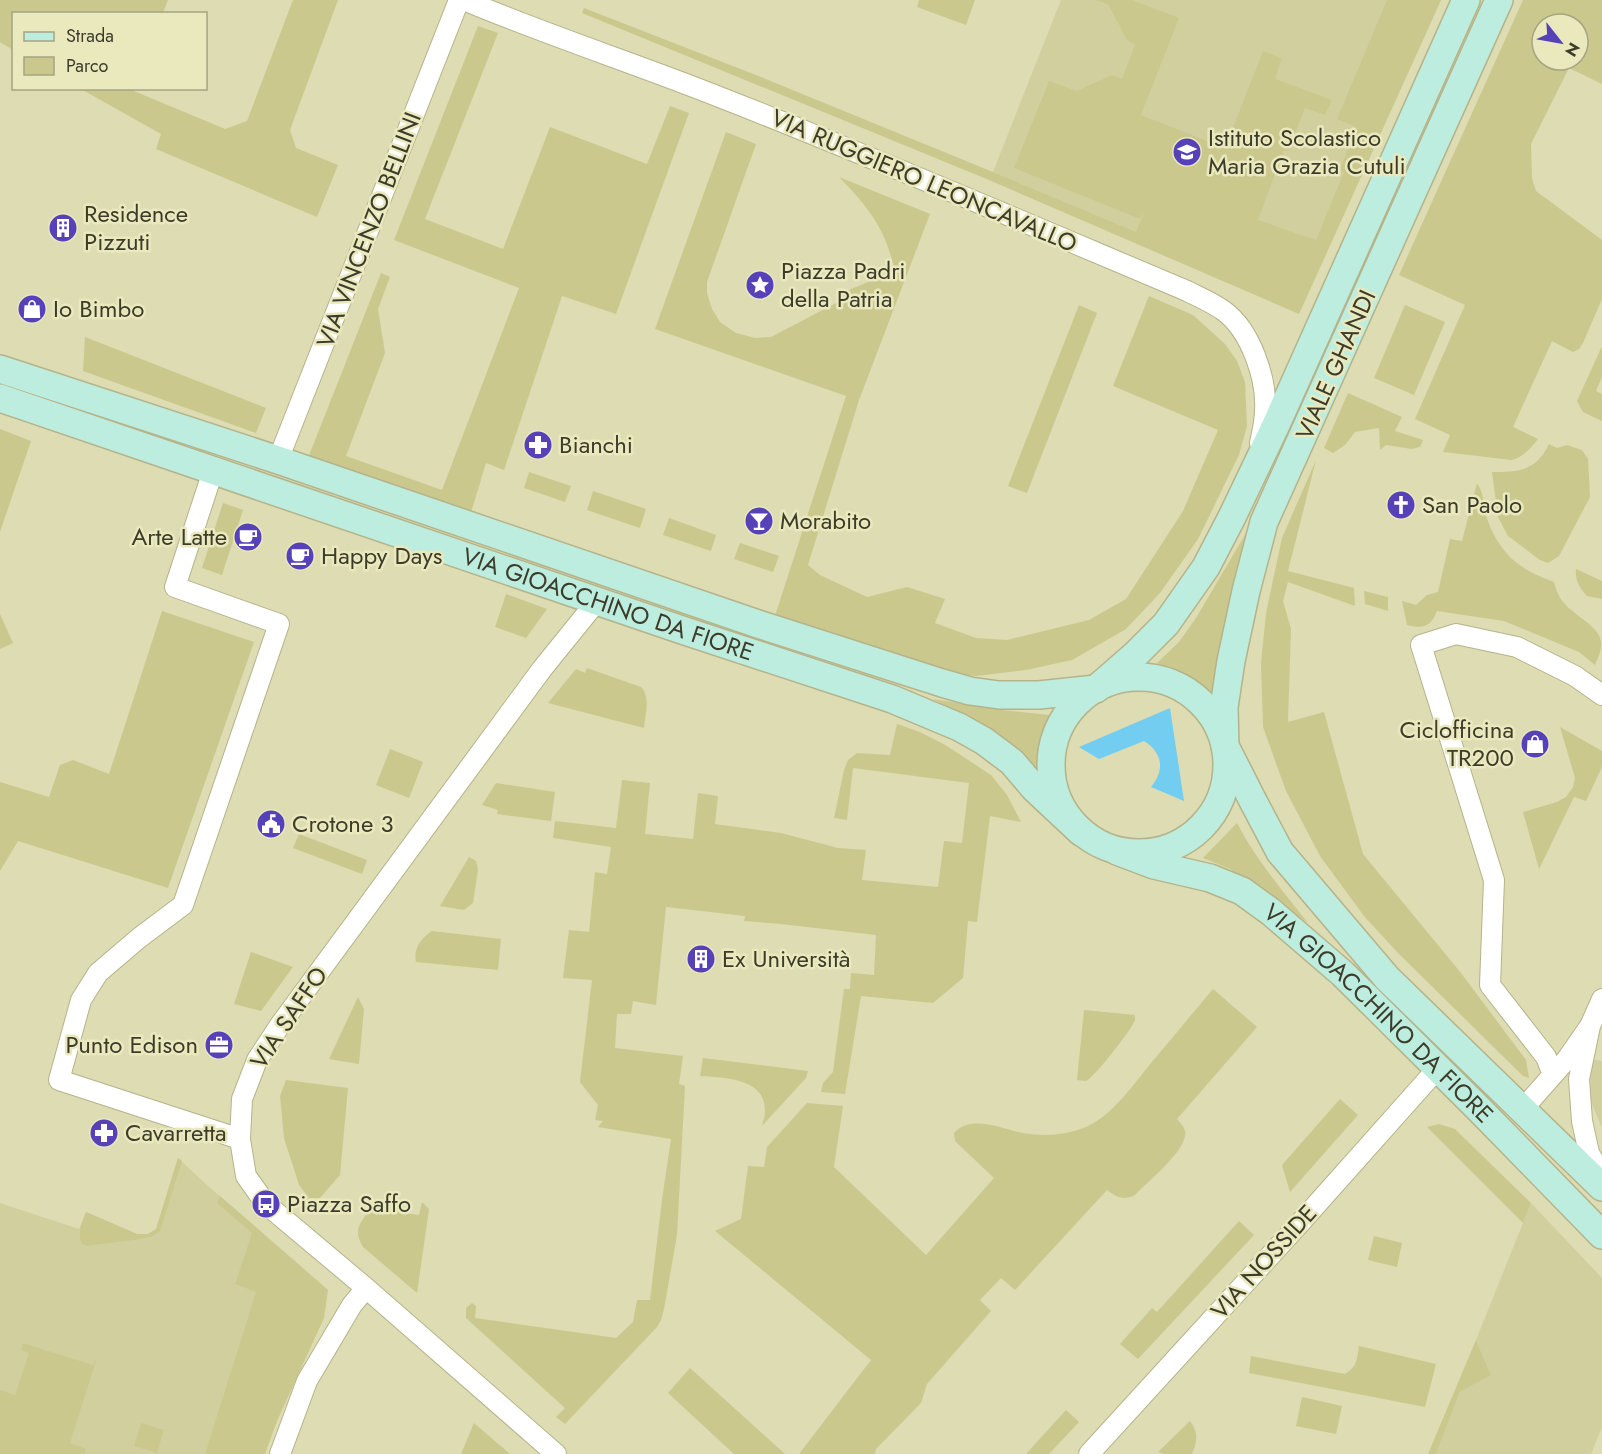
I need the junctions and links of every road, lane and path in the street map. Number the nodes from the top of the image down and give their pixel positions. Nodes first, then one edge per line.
1 (459, 0) edge
2 (464, 0) edge
3 (1466, 0) edge
4 (1499, 0) edge
5 (0, 369) edge
6 (0, 398) edge
7 (278, 460) junction
8 (1256, 467) junction
9 (213, 471) junction
10 (597, 602) junction
11 (1096, 688) junction
12 (1602, 696) edge
13 (1226, 746) junction
14 (1081, 832) junction
15 (1117, 851) junction
16 (1602, 999) edge
17 (1590, 1026) junction
18 (1438, 1068) junction
19 (1554, 1075) junction
20 (1522, 1110) junction
21 (240, 1139) junction
22 (1602, 1176) edge
23 (1602, 1186) edge
24 (1599, 1233) edge
25 (366, 1288) junction
26 (280, 1454) edge
27 (556, 1454) edge
28 (1089, 1454) edge

1 - 7 street, VIA VINCENZO BELLINI
2 - 8 street, VIA RUGGIERO LEONCAVALLO
3 - 8 street, VIALE GHANDI
4 - 13 street, VIALE GHANDI
5 - 7 street, VIA GIOACCHINO DA FIORE
6 - 9 street, VIA GIOACCHINO DA FIORE
7 - 11 street, VIA GIOACCHINO DA FIORE
8 - 11 street, VIALE GHANDI
9 - 10 street, VIA GIOACCHINO DA FIORE
9 - 21 street
10 - 14 street, VIA GIOACCHINO DA FIORE
10 - 21 street, VIA SAFFO
11 - 13 street
11 - 14 street
12 - 19 street
13 - 15 street
13 - 20 street, VIA GIOACCHINO DA FIORE
14 - 15 street
15 - 18 street, VIA GIOACCHINO DA FIORE
16 - 17 street
17 - 19 street
17 - 22 street
18 - 24 street, VIA GIOACCHINO DA FIORE
18 - 28 street, VIA NOSSIDE
19 - 20 street
20 - 23 street, VIA GIOACCHINO DA FIORE
21 - 25 street, VIA SAFFO
25 - 26 street
25 - 27 street, VIA SAFFO

